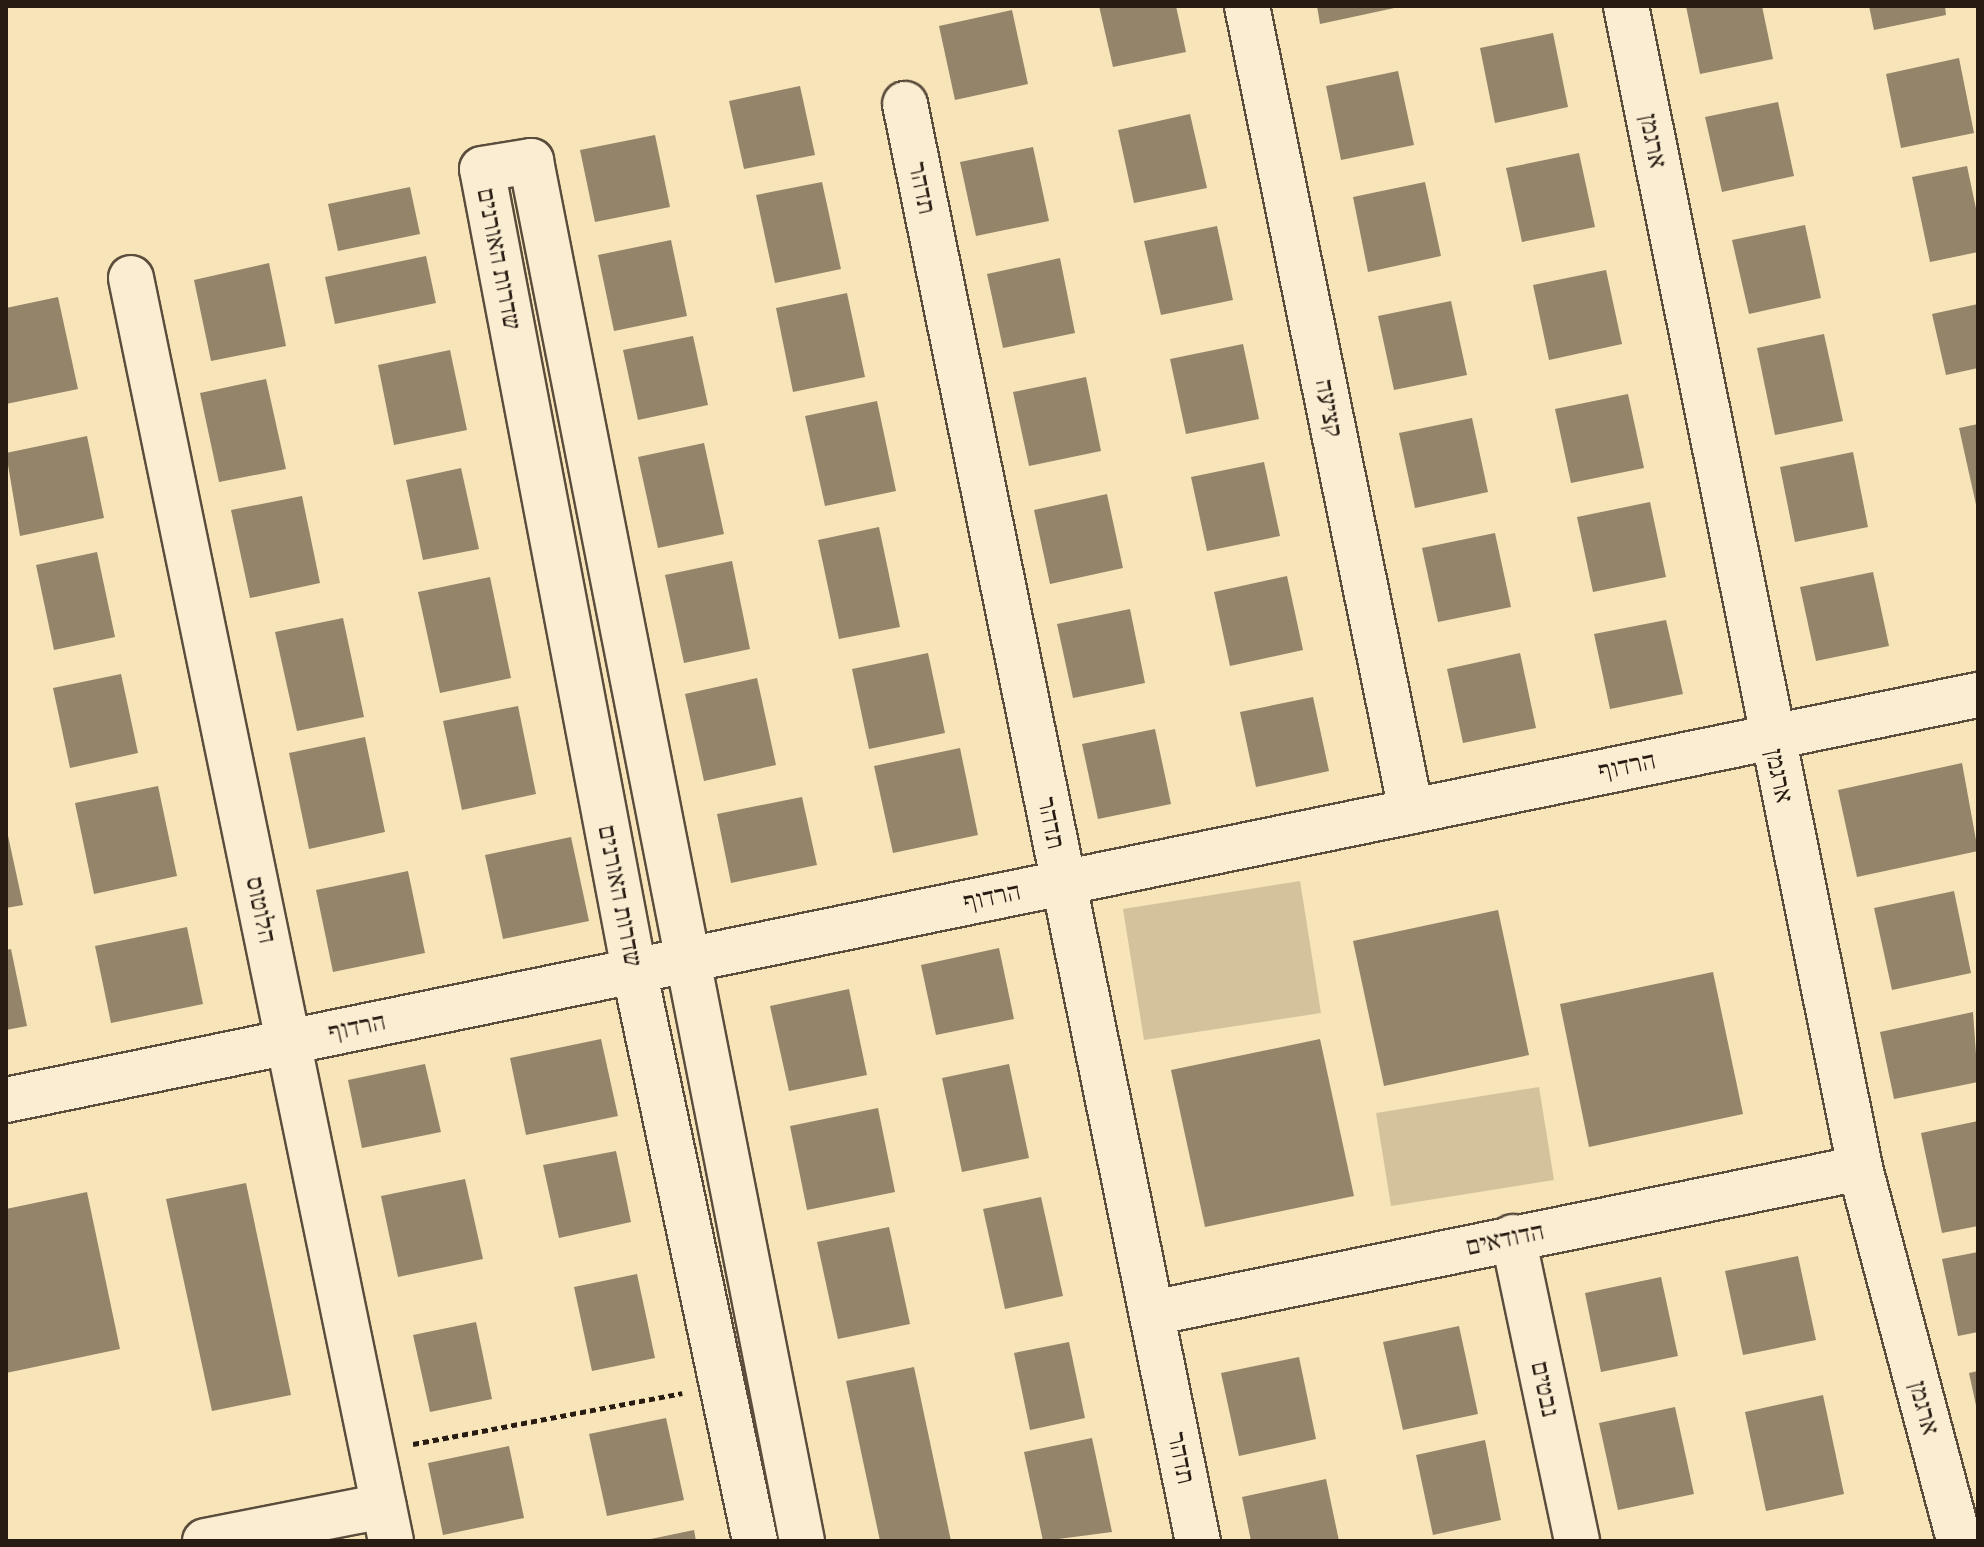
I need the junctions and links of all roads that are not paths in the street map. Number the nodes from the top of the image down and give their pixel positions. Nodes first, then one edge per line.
1 (1247, 6) edge
2 (1626, 6) edge
3 (905, 104) dead end
4 (131, 278) dead end
5 (1978, 695) edge
6 (1771, 736) junction
7 (1411, 811) junction
8 (1064, 882) junction
9 (686, 959) junction
10 (634, 970) junction
11 (288, 1042) junction
12 (6, 1100) edge
13 (1860, 1168) junction
14 (1513, 1237) junction
15 (1152, 1313) junction
16 (387, 1524) edge
17 (205, 1541) edge
18 (755, 1541) edge
19 (802, 1541) edge
20 (1198, 1541) edge
21 (1577, 1541) edge
22 (1959, 1541) edge

1 - 7 street, קציעה
2 - 6 street, ארגמן
3 - 8 street, תדהר
4 - 11 street, הלוטוס
5 - 6 street, הרדוף
6 - 7 street, הרדוף
6 - 13 street, ארגמן
7 - 8 street, הרדוף
8 - 9 street, הרדוף
8 - 15 street, תדהר
9 - 10 street, הרדוף
9 - 10 street, שדרות האורנים
9 - 19 street, שדרות האורנים
10 - 11 street, הרדוף
10 - 18 street, שדרות האורנים
11 - 12 street, הרדוף
11 - 16 street, הלוטוס
13 - 14 street, הדודאים
13 - 22 street, ארגמן
14 - 15 street, הדודאים
14 - 21 street, נבטים
15 - 20 street, תדהר
16 - 17 street

